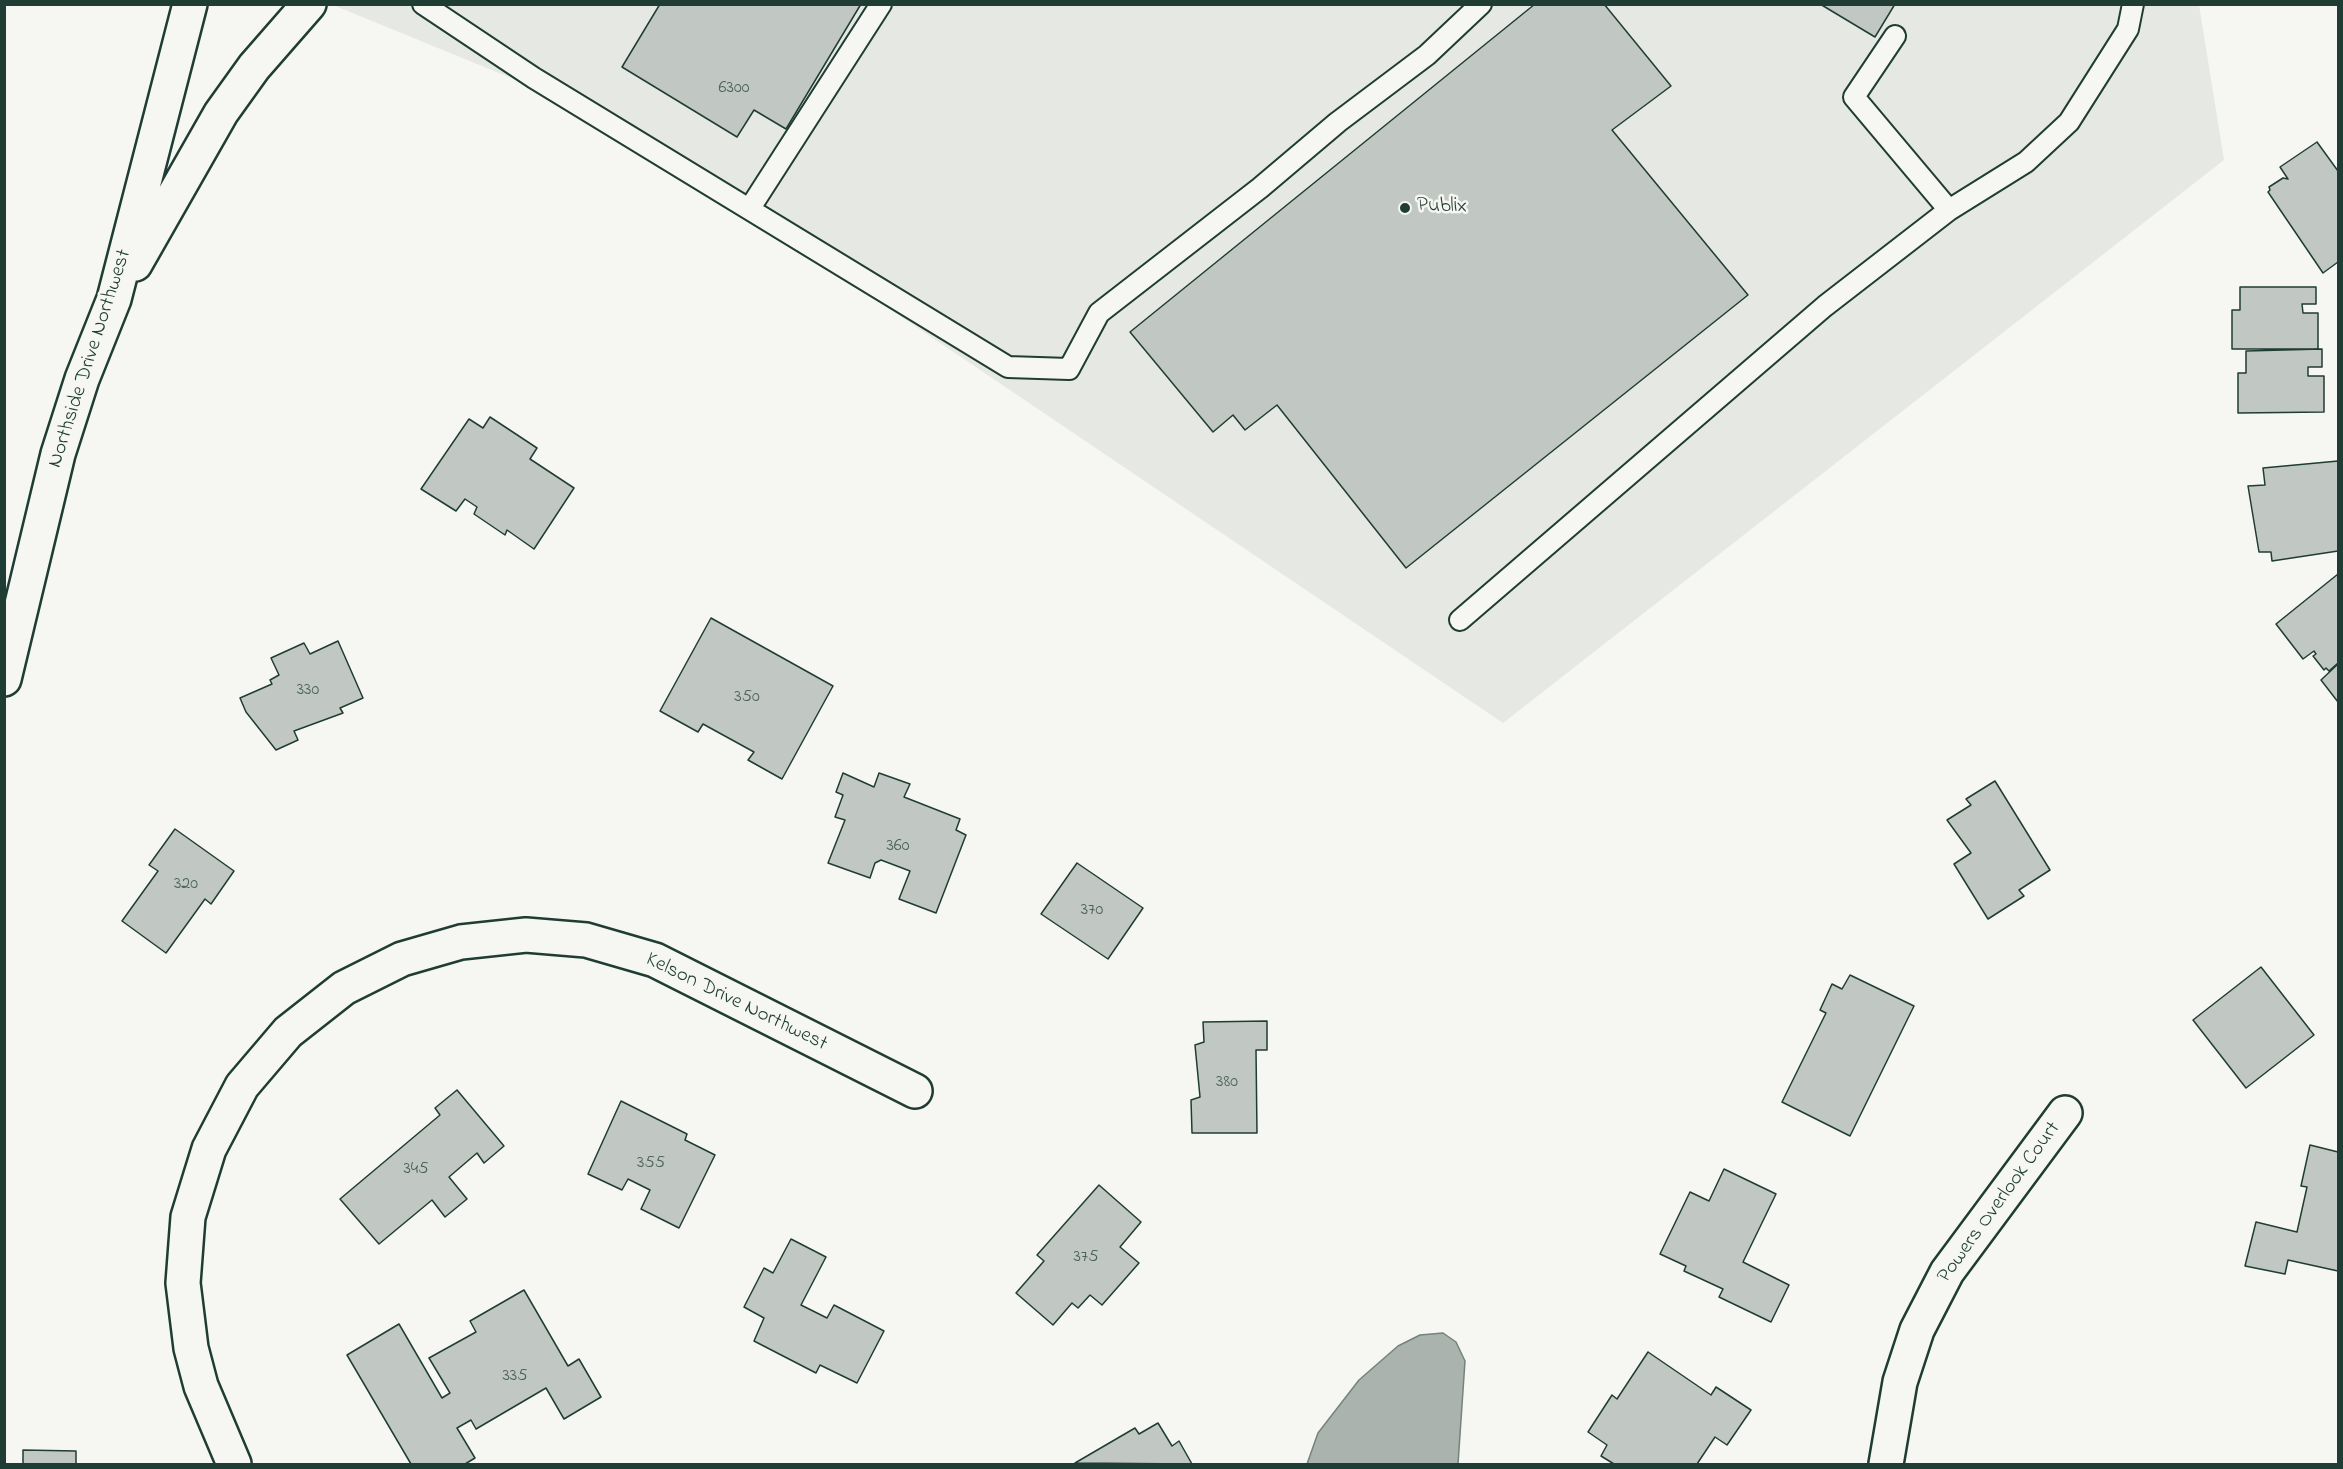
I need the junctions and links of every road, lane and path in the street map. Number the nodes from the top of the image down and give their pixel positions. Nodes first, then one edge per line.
1 (190, 4) edge
2 (309, 4) edge
3 (423, 4) edge
4 (881, 4) edge
5 (1481, 4) edge
6 (2133, 4) edge
7 (1895, 36) dead end
8 (750, 208) junction
9 (1949, 210) junction
10 (114, 299) junction
11 (1460, 620) dead end
12 (4, 679) edge
13 (915, 1091) dead end
14 (2065, 1113) dead end
15 (234, 1464) edge
16 (1886, 1464) edge

1 - 10 street, Northside Drive Northwest
2 - 10 street
3 - 8 lane
4 - 8 lane
5 - 8 lane
6 - 9 lane
7 - 9 lane
9 - 11 lane
10 - 12 street, Northside Drive Northwest
13 - 15 street, Kelson Drive Northwest
14 - 16 street, Powers Overlook Court

